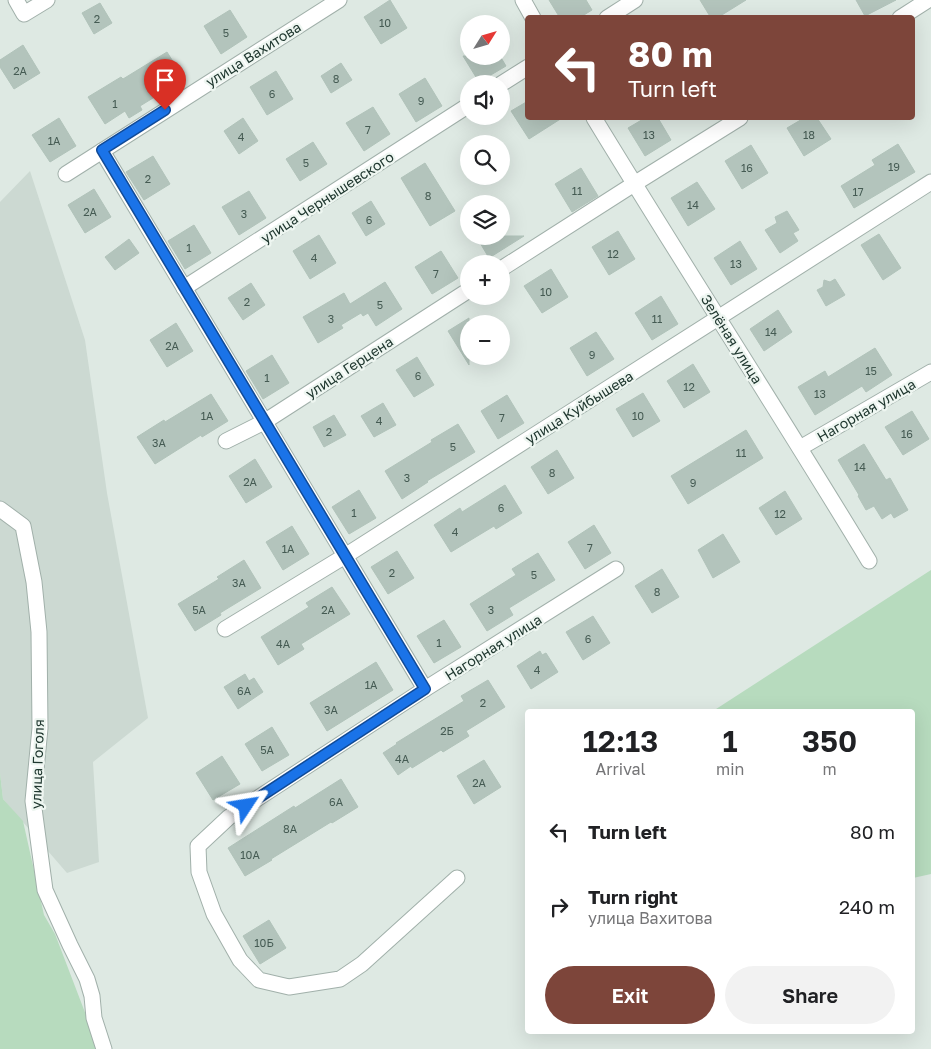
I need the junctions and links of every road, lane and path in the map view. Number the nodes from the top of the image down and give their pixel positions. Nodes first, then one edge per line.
1 (16, 0) edge
2 (47, 0) edge
3 (339, 0) edge
4 (523, 0) edge
5 (635, 0) edge
6 (928, 0) edge
7 (531, 15) edge
8 (612, 15) edge
9 (905, 15) edge
10 (525, 69) edge
11 (510, 78) edge
12 (460, 111) edge
13 (595, 120) edge
14 (737, 120) edge
15 (102, 150) junction
16 (66, 174) dead end
17 (931, 182) edge
18 (634, 184) junction
19 (510, 263) edge
20 (184, 288) junction
21 (460, 296) edge
22 (718, 318) junction
23 (931, 372) edge
24 (264, 422) junction
25 (226, 441) dead end
26 (800, 448) junction
27 (0, 509) edge
28 (345, 556) junction
29 (869, 561) dead end
30 (616, 569) dead end
31 (225, 629) dead end
32 (425, 689) junction
33 (457, 878) dead end
34 (104, 1049) edge

1 - 2 street
3 - 15 street, улица Вахитова
4 - 7 street
5 - 8 street
6 - 9 street
10 - 11 street
12 - 20 street, улица Чернышевского
13 - 18 street, Зелёная улица
14 - 18 street
15 - 16 street, улица Вахитова
15 - 20 street
17 - 22 street, улица Куйбышева
18 - 19 street
18 - 22 street, Зелёная улица
20 - 24 street
21 - 24 street, улица Герцена
22 - 26 street, Зелёная улица
22 - 28 street, улица Куйбышева
23 - 26 street, Нагорная улица
24 - 25 street, улица Герцена
24 - 28 street
26 - 29 street, Зелёная улица
27 - 34 street, улица Гоголя
28 - 31 street, улица Куйбышева
28 - 32 street
30 - 32 street, Нагорная улица
32 - 33 street, Нагорная улица

